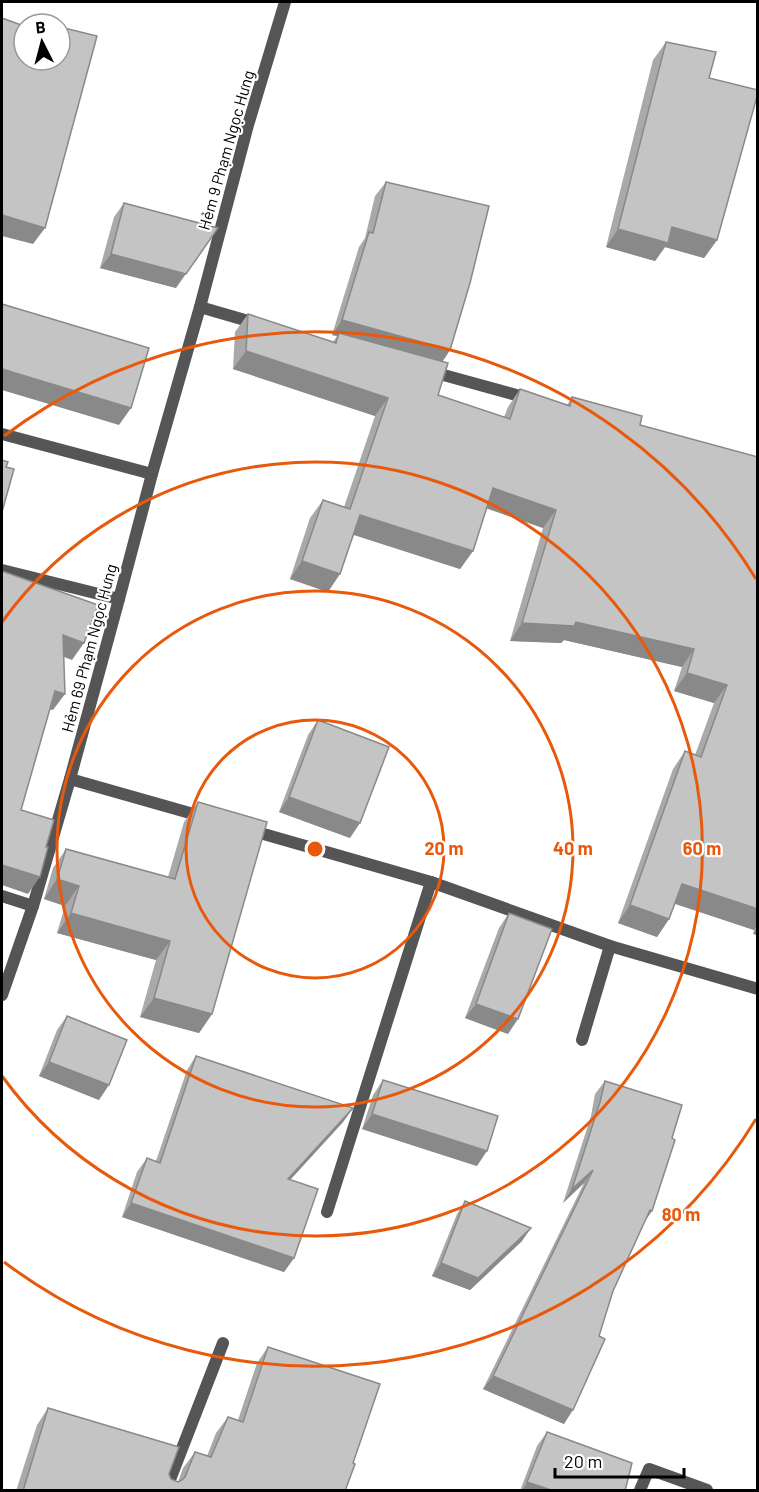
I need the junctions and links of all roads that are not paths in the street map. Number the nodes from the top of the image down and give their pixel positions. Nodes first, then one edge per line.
1 (285, 2) edge
2 (200, 307) junction
3 (268, 326) edge
4 (416, 367) edge
5 (541, 402) edge
6 (2, 434) edge
7 (152, 474) junction
8 (2, 570) edge
9 (120, 599) junction
10 (70, 779) junction
11 (217, 821) edge
12 (239, 827) edge
13 (431, 882) junction
14 (2, 896) edge
15 (33, 906) junction
16 (610, 946) junction
17 (758, 989) edge
18 (2, 995) edge
19 (582, 1040) dead end
20 (327, 1212) dead end
21 (223, 1342) dead end
22 (165, 1491) edge
23 (640, 1491) edge
24 (707, 1491) edge

1 - 2 street, Hẻm 9 Phạm Ngọc Hưng
2 - 3 street
2 - 7 street, Hẻm 69 Phạm Ngọc Hưng
4 - 5 street
6 - 7 street
7 - 9 street, Hẻm 69 Phạm Ngọc Hưng
8 - 9 street
9 - 10 street, Hẻm 69 Phạm Ngọc Hưng
10 - 11 street
10 - 15 street, Hẻm 69 Phạm Ngọc Hưng
12 - 13 street
13 - 16 street
13 - 20 street
14 - 15 street
15 - 18 street, Hẻm 69 Phạm Ngọc Hưng
16 - 17 street
16 - 19 street
21 - 22 street
23 - 24 street

